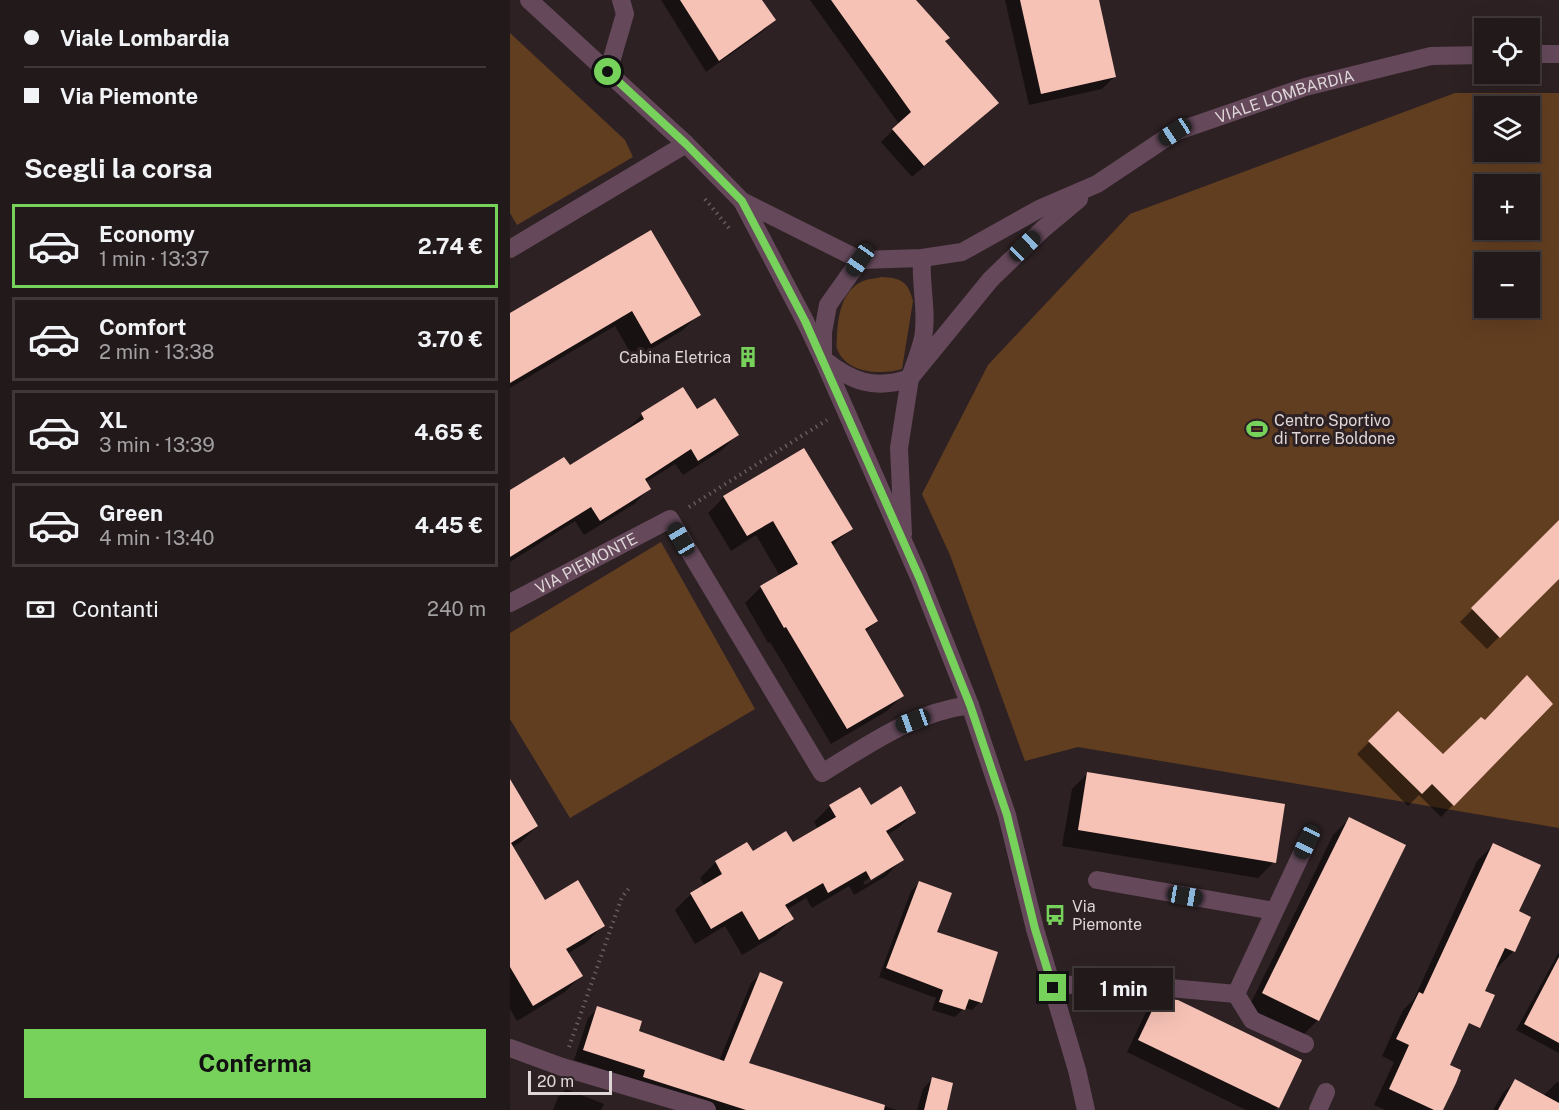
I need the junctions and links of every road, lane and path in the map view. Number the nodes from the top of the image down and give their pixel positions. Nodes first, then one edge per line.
1 (529, 0) edge
2 (621, 0) edge
3 (1540, 54) edge
4 (1559, 54) edge
5 (1474, 55) edge
6 (608, 72) junction
7 (686, 144) junction
8 (1097, 184) junction
9 (700, 194) dead end
10 (742, 201) junction
11 (730, 230) dead end
12 (510, 249) edge
13 (921, 258) junction
14 (860, 260) junction
15 (822, 359) junction
16 (910, 378) junction
17 (833, 416) dead end
18 (670, 519) junction
19 (904, 545) junction
20 (510, 603) edge
21 (970, 705) junction
22 (1307, 842) dead end
23 (1096, 880) dead end
24 (631, 886) dead end
25 (1274, 911) junction
26 (1053, 988) junction
27 (1236, 994) junction
28 (1305, 1044) dead end
29 (510, 1048) edge
30 (562, 1067) junction
31 (1326, 1092) dead end
32 (707, 1110) edge
33 (1086, 1110) edge
34 (1318, 1110) edge

1 - 6 street, VIALE LOMBARDIA
2 - 6 street
3 - 4 street
5 - 8 street, VIALE LOMBARDIA
6 - 7 street, VIALE LOMBARDIA
7 - 10 street, VIALE LOMBARDIA
7 - 12 street
8 - 13 street, VIALE LOMBARDIA
8 - 16 street
9 - 11 path
10 - 14 street, VIALE LOMBARDIA
10 - 15 street
13 - 14 street, VIALE LOMBARDIA
13 - 16 street
14 - 15 street
15 - 16 street
15 - 19 street
16 - 19 street
17 - 18 path
18 - 20 street, VIA PIEMONTE
18 - 21 street
19 - 21 street
21 - 26 street
22 - 25 street
23 - 25 street
24 - 30 path
25 - 27 street
26 - 27 street
26 - 33 street
27 - 28 street
29 - 30 street
30 - 32 street
31 - 34 street

